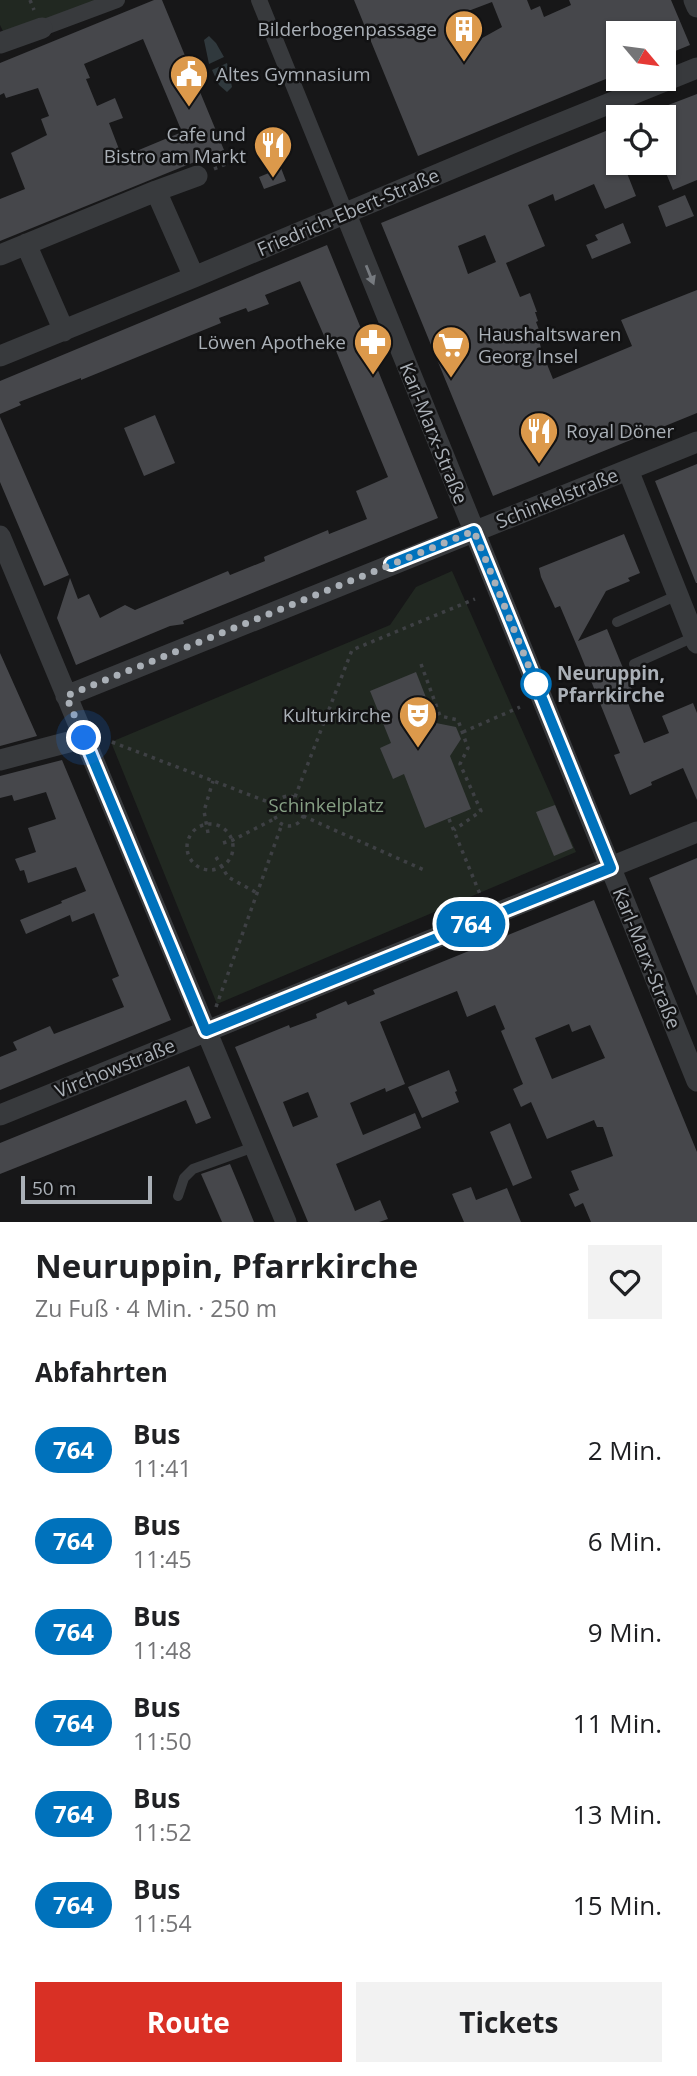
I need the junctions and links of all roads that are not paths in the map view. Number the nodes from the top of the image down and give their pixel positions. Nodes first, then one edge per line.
1 (117, 0) edge
2 (259, 0) edge
3 (42, 28) joint
4 (1, 39) edge
5 (697, 68) edge
6 (197, 176) dead end
7 (156, 191) junction
8 (345, 212) junction
9 (26, 244) junction
10 (0, 255) edge
11 (194, 277) junction
12 (64, 331) junction
13 (0, 356) edge
14 (697, 442) edge
15 (628, 470) junction
16 (474, 531) junction
17 (0, 536) edge
18 (678, 595) junction
19 (617, 622) dead end
20 (696, 640) edge
21 (634, 664) dead end
22 (66, 696) junction
23 (84, 738) junction
24 (0, 760) edge
25 (697, 831) edge
26 (611, 868) junction
27 (206, 1031) junction
28 (697, 1081) edge
29 (0, 1115) edge
30 (254, 1146) junction
31 (178, 1196) dead end
32 (286, 1222) edge

1 - 3 street
2 - 8 street
3 - 4 street
5 - 8 street, Friedrich-Ebert-Straße
6 - 7 street
7 - 9 street
7 - 11 street
8 - 11 street, Friedrich-Ebert-Straße
8 -> 16 street, Karl-Marx-Straße
9 - 10 street
9 - 12 street
11 - 12 street, Friedrich-Ebert-Straße
12 - 13 street, Friedrich-Ebert-Straße
14 - 15 street, Schinkelstraße
15 - 16 street, Schinkelstraße
15 - 18 street
16 - 22 street, Schinkelstraße
16 - 26 street, Karl-Marx-Straße
17 - 22 street
18 - 19 lane
18 - 20 street
20 - 21 lane
22 - 23 street
23 - 24 street
23 - 27 street
25 - 26 street, Virchowstraße
26 - 27 street, Virchowstraße
26 - 28 street, Karl-Marx-Straße
27 - 29 street, Virchowstraße
27 - 30 street
30 - 31 lane
30 - 32 street

